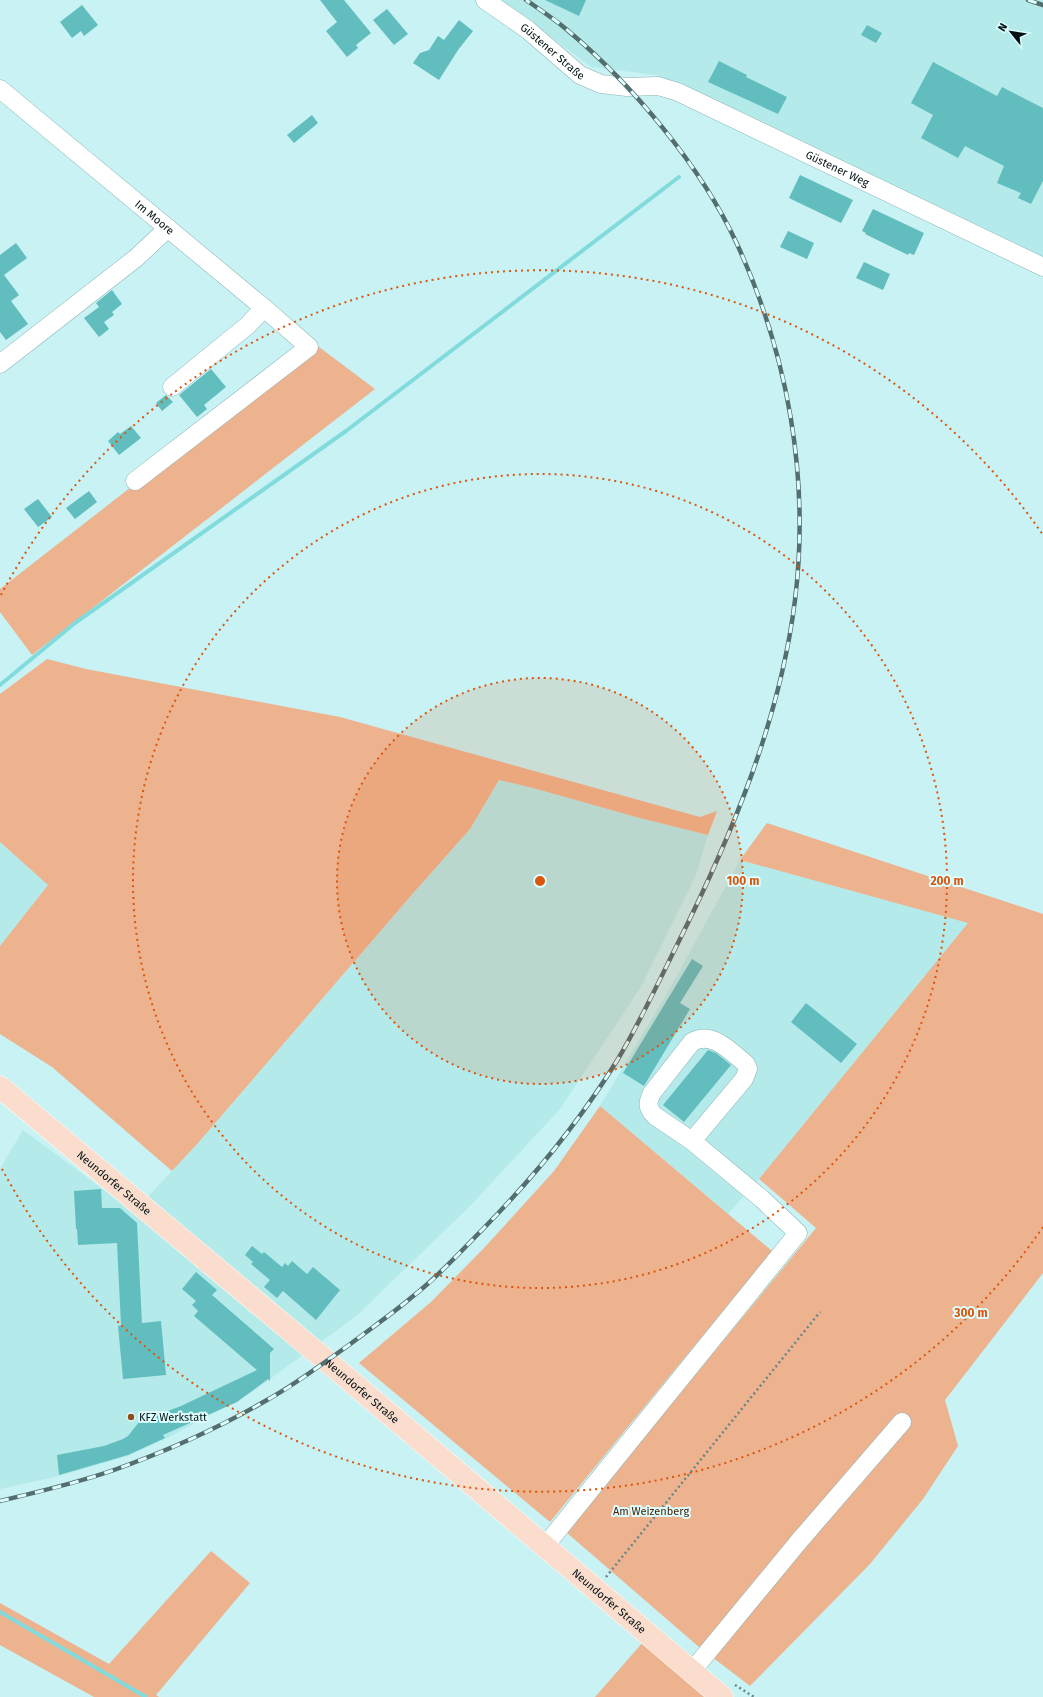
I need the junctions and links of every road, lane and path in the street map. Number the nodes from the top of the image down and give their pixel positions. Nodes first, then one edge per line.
1 (485, 0) edge
2 (627, 87) joint
3 (0, 89) edge
4 (168, 228) junction
5 (1043, 266) edge
6 (264, 308) junction
7 (0, 364) edge
8 (172, 387) dead end
9 (135, 481) dead end
10 (0, 1087) edge
11 (692, 1141) junction
12 (820, 1312) dead end
13 (902, 1422) dead end
14 (545, 1546) junction
15 (595, 1589) junction
16 (692, 1671) junction
17 (722, 1697) edge

1 - 2 street, Güstener Straße
2 - 5 street, Güstener Weg
3 - 4 street, Im Moore
4 - 6 street, Im Moore
4 - 7 street
6 - 8 street
6 - 9 street, Im Moore
10 - 14 main road, Neundorfer Straße
11 - 11 street
11 - 14 street
12 - 15 path
13 - 16 street
14 - 15 main road, Neundorfer Straße
15 - 16 main road, Neundorfer Straße
16 - 17 main road, Neundorfer Straße

